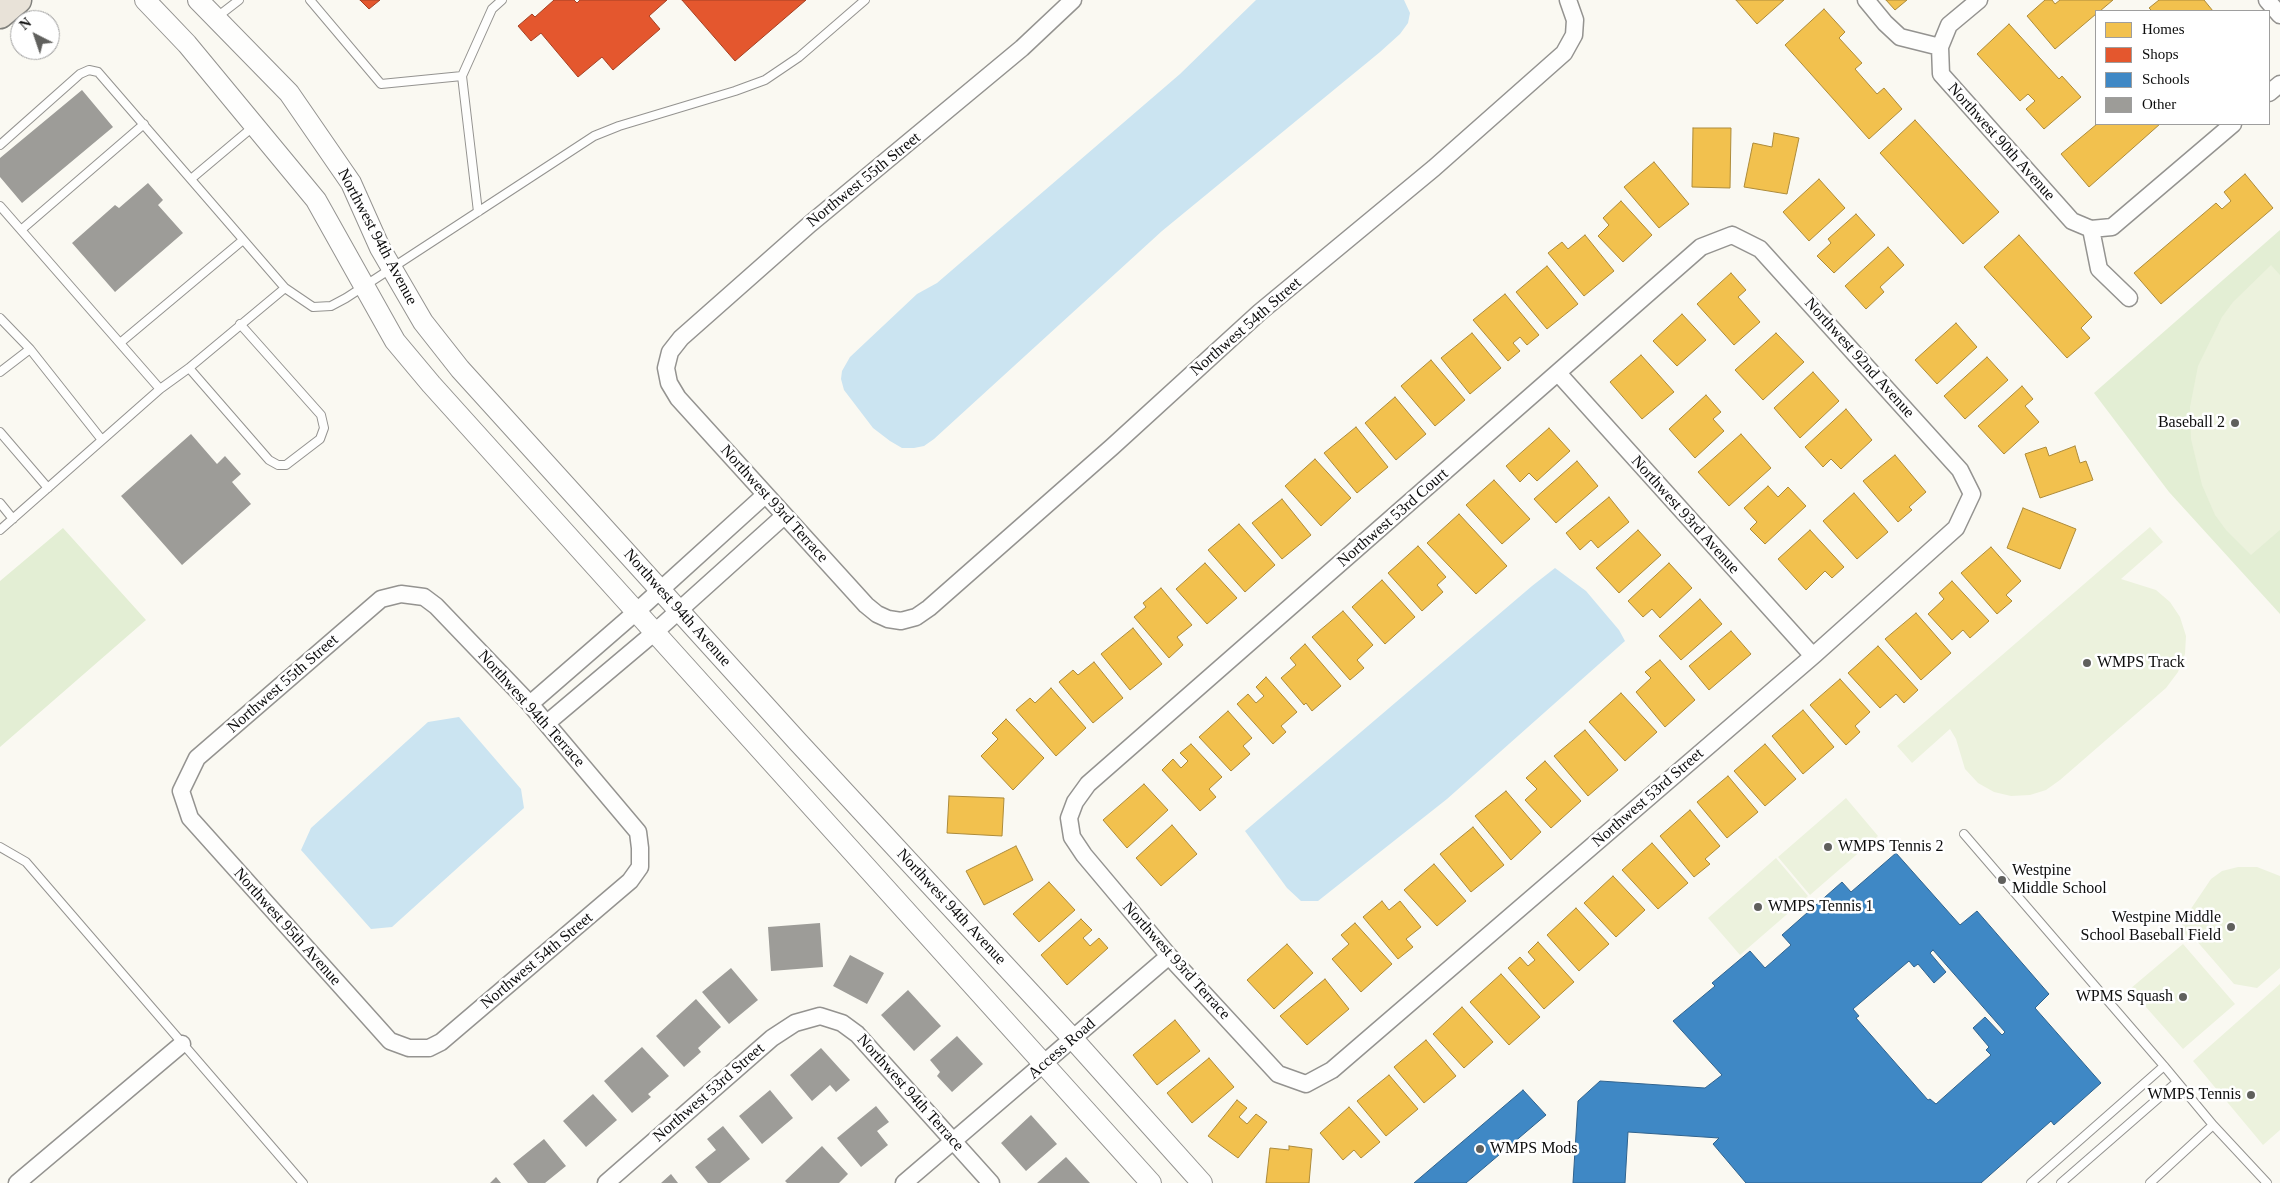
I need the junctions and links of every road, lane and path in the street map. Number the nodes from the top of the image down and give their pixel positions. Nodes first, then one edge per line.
1 (18, 0) edge
2 (145, 0) edge
3 (198, 0) edge
4 (239, 0) edge
5 (310, 0) edge
6 (502, 0) edge
7 (865, 0) edge
8 (1073, 0) edge
9 (1568, 0) edge
10 (1866, 0) edge
11 (1979, 0) edge
12 (2267, 0) edge
13 (2280, 14) edge
14 (0, 15) edge
15 (215, 19) junction
16 (1940, 46) junction
17 (462, 76) junction
18 (2280, 84) edge
19 (2270, 92) edge
20 (144, 124) junction
21 (2232, 125) edge
22 (255, 126) junction
23 (0, 145) edge
24 (191, 179) junction
25 (0, 206) edge
26 (478, 212) junction
27 (2091, 229) junction
28 (21, 230) junction
29 (1732, 235) joint
30 (243, 240) junction
31 (392, 267) junction
32 (365, 286) junction
33 (285, 288) junction
34 (2129, 298) dead end
35 (0, 318) edge
36 (240, 324) junction
37 (120, 343) junction
38 (30, 349) junction
39 (189, 368) junction
40 (666, 368) joint
41 (0, 372) edge
42 (1558, 374) junction
43 (160, 389) junction
44 (0, 432) edge
45 (102, 440) junction
46 (48, 488) junction
47 (1972, 494) joint
48 (765, 495) junction
49 (0, 504) edge
50 (784, 516) junction
51 (13, 519) junction
52 (0, 530) edge
53 (660, 590) junction
54 (401, 594) joint
55 (679, 610) junction
56 (636, 612) junction
57 (901, 621) joint
58 (654, 632) junction
59 (1813, 656) junction
60 (530, 704) junction
61 (547, 723) junction
62 (181, 791) joint
63 (1069, 818) joint
64 (1964, 834) dead end
65 (0, 847) edge
66 (640, 848) joint
67 (1169, 956) junction
68 (820, 1016) joint
69 (1073, 1039) junction
70 (182, 1044) junction
71 (409, 1048) joint
72 (1045, 1065) junction
73 (2164, 1066) junction
74 (2177, 1082) junction
75 (1306, 1084) joint
76 (2214, 1125) junction
77 (953, 1140) junction
78 (17, 1183) edge
79 (303, 1183) edge
80 (606, 1183) edge
81 (904, 1183) edge
82 (991, 1183) edge
83 (1151, 1183) edge
84 (1202, 1183) edge
85 (2031, 1183) edge
86 (2061, 1183) edge
87 (2150, 1183) edge
88 (2267, 1183) edge

1 - 14 highway
2 - 22 street, Northwest 94th Avenue
3 - 15 street, Northwest 94th Avenue
4 - 15 lane
5 - 17 lane
6 - 17 lane
7 - 26 lane
8 - 40 street, Northwest 55th Street
9 - 57 street, Northwest 54th Street
10 - 16 street
11 - 16 street
12 - 13 street
15 - 31 street, Northwest 94th Avenue
16 - 27 street, Northwest 90th Avenue
17 - 26 lane
18 - 19 street
20 - 23 lane
20 - 24 lane
20 - 28 lane
21 - 27 street
22 - 24 lane
22 - 32 street, Northwest 94th Avenue
24 - 30 lane
25 - 28 lane
26 - 31 lane
27 - 34 street
28 - 37 lane
29 - 42 street, Northwest 53rd Court
29 - 47 street, Northwest 92nd Avenue
30 - 33 lane
30 - 37 lane
31 - 32 lane
31 - 53 street, Northwest 94th Avenue
32 - 33 lane
32 - 56 street, Northwest 94th Avenue
33 - 36 lane
35 - 38 lane
36 - 39 lane
36 - 39 lane
37 - 43 lane
38 - 41 lane
38 - 45 lane
39 - 43 lane
40 - 48 street, Northwest 93rd Terrace
42 - 59 street, Northwest 93rd Avenue
42 - 63 street, Northwest 53rd Court
43 - 45 lane
44 - 46 lane
45 - 46 lane
46 - 51 lane
47 - 59 street, Northwest 53rd Street
48 - 50 street, Northwest 93rd Terrace
48 - 53 street
49 - 51 lane
50 - 55 street
50 - 57 street, Northwest 93rd Terrace
51 - 52 lane
53 - 55 street, Northwest 94th Avenue
53 - 56 street
54 - 60 street, Northwest 94th Terrace
54 - 62 street, Northwest 55th Street
55 - 58 street
55 - 69 street, Northwest 94th Avenue
56 - 58 street, Northwest 94th Avenue
56 - 60 street
58 - 61 street
58 - 72 street, Northwest 94th Avenue
59 - 75 street, Northwest 53rd Street
60 - 61 street, Northwest 94th Terrace
61 - 66 street, Northwest 94th Terrace
62 - 71 street, Northwest 95th Avenue
63 - 67 street, Northwest 93rd Terrace
64 - 73 lane
65 - 70 lane
66 - 71 street, Northwest 54th Street
67 - 69 street, Access Road
67 - 75 street, Northwest 93rd Terrace
68 - 77 street, Northwest 94th Terrace
68 - 80 street, Northwest 53rd Street
69 - 72 street, Access Road
69 - 84 street, Northwest 94th Avenue
70 - 78 street
70 - 79 lane
72 - 77 street, Access Road
72 - 83 street, Northwest 94th Avenue
73 - 74 lane
73 - 85 lane
74 - 76 lane
74 - 86 lane
76 - 87 lane
76 - 88 lane
77 - 81 street, Access Road
77 - 82 street, Northwest 94th Terrace

